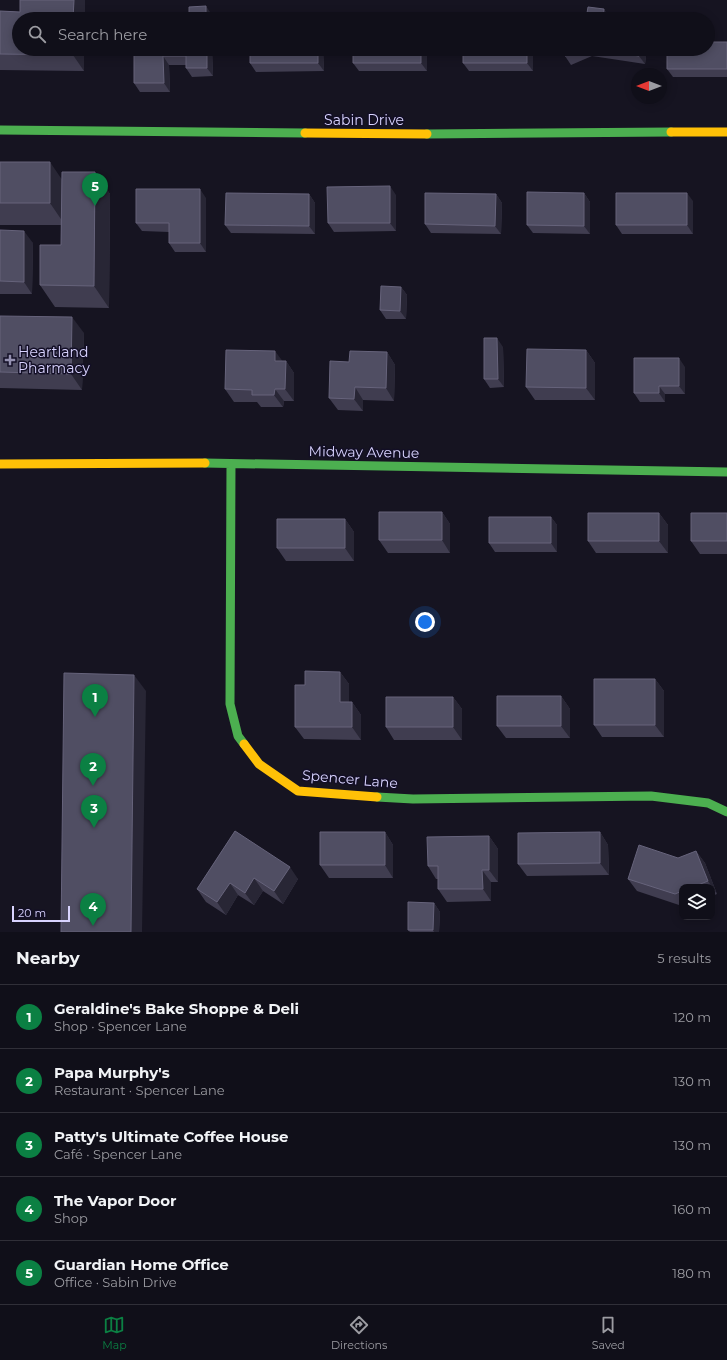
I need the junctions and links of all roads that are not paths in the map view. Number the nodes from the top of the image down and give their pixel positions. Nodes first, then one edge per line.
1 (0, 130) edge
2 (727, 132) edge
3 (0, 464) edge
4 (231, 464) junction
5 (727, 472) edge
6 (727, 812) edge

1 - 2 street, Sabin Drive
3 - 4 street, Midway Avenue
4 - 5 street, Midway Avenue
4 - 6 street, Spencer Lane

